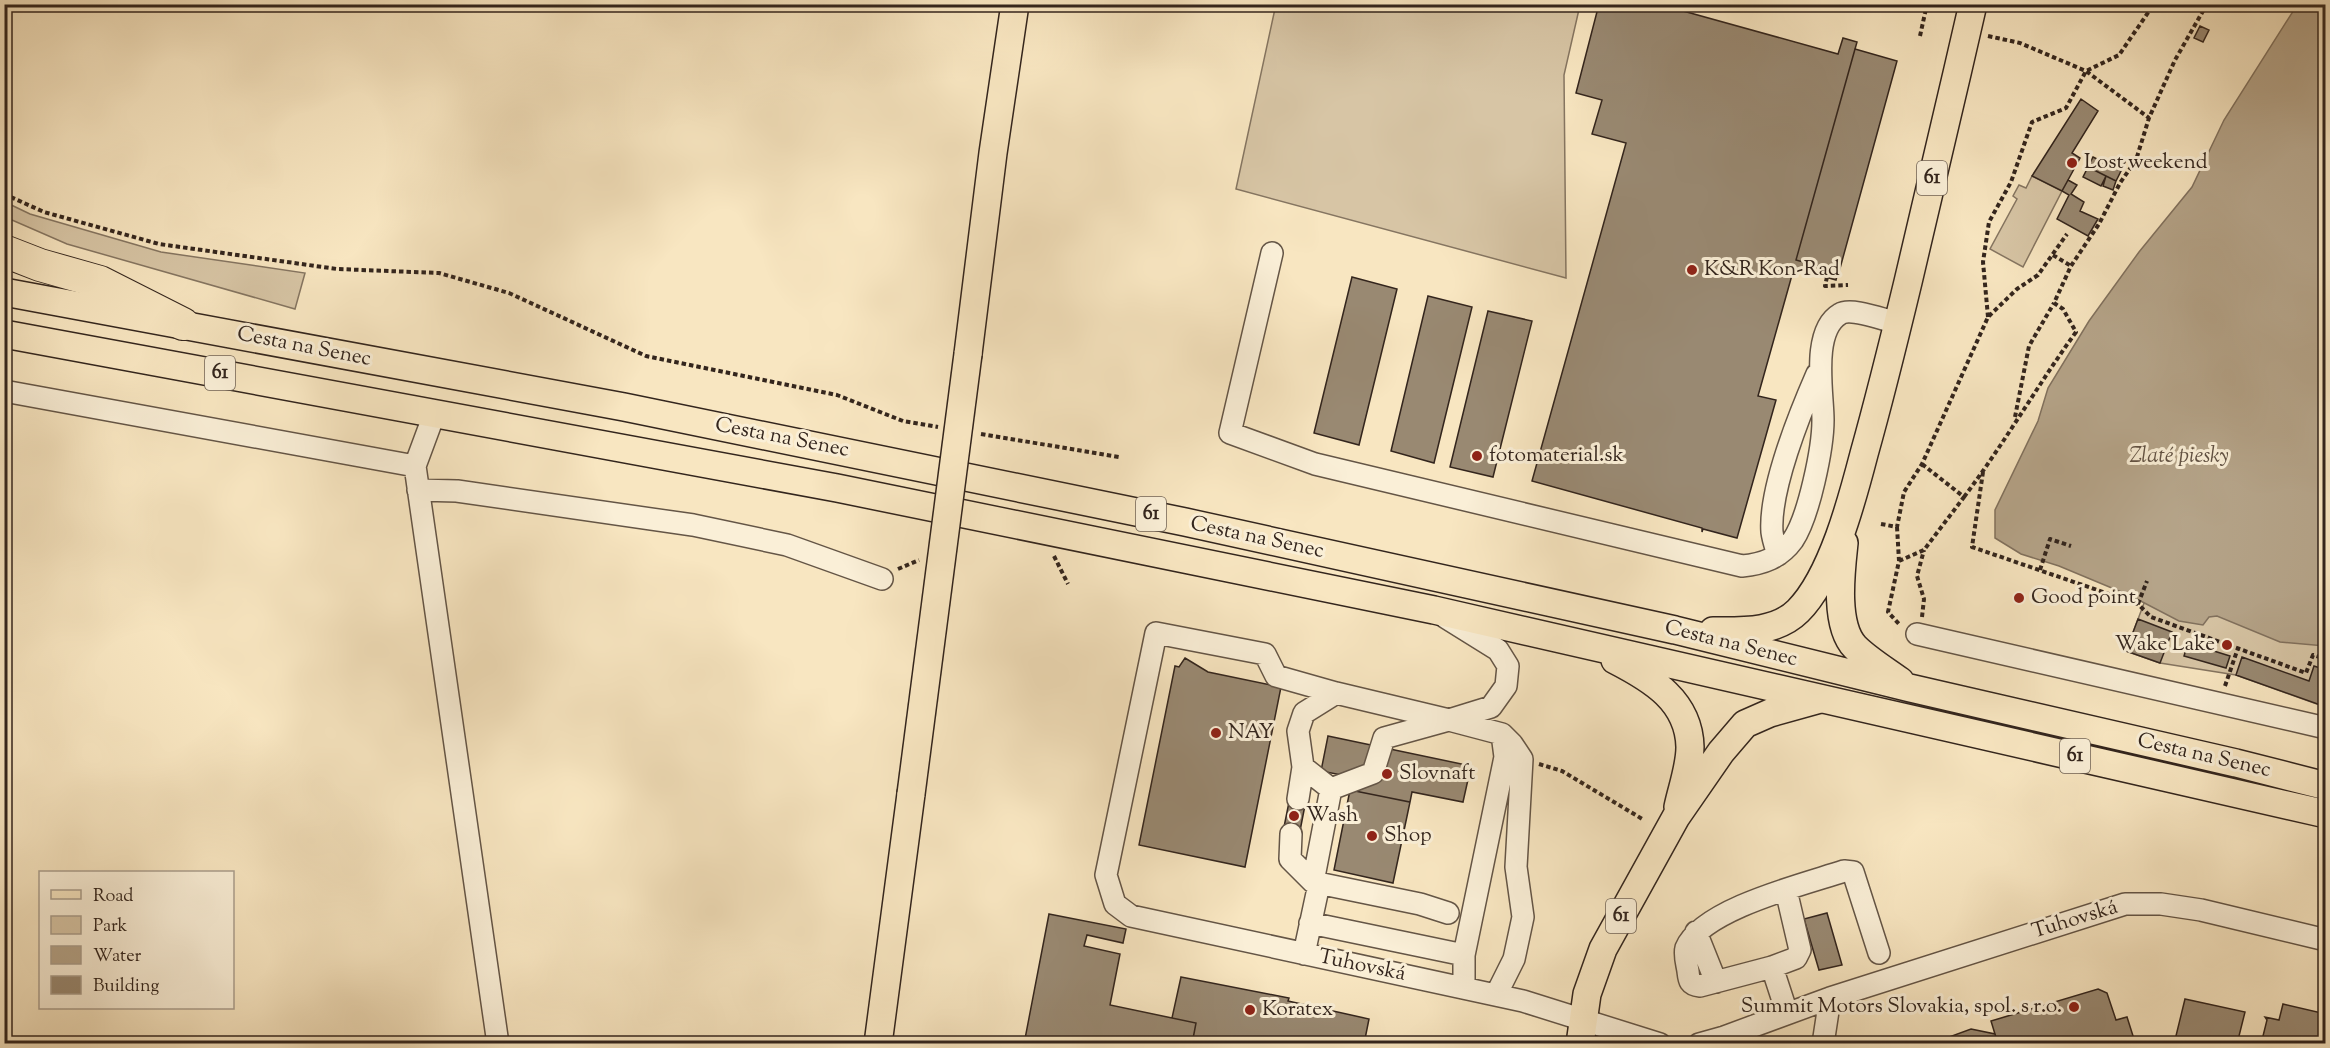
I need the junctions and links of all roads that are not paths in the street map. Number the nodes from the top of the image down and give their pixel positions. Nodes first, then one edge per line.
1 (1015, 4) edge
2 (1973, 4) edge
3 (4, 251) edge
4 (1272, 253) dead end
5 (4, 292) edge
6 (183, 324) junction
7 (1898, 324) junction
8 (4, 334) edge
9 (1820, 368) junction
10 (4, 391) edge
11 (435, 412) junction
12 (415, 466) junction
13 (418, 490) junction
14 (1847, 516) junction
15 (1778, 555) junction
16 (882, 579) road end
17 (1434, 610) junction
18 (1676, 630) junction
19 (1917, 634) road end
20 (1582, 643) junction
21 (1910, 688) junction
22 (1336, 693) junction
23 (1824, 698) junction
24 (1449, 720) junction
25 (2325, 728) edge
26 (1502, 734) junction
27 (1303, 767) junction
28 (2325, 786) edge
29 (1331, 789) junction
30 (1298, 799) dead end
31 (2325, 814) edge
32 (1676, 817) junction
33 (1292, 834) dead end
34 (1316, 883) junction
35 (1786, 890) junction
36 (1448, 913) dead end
37 (1310, 923) junction
38 (2325, 940) edge
39 (1879, 953) dead end
40 (1304, 954) junction
41 (1464, 955) junction
42 (1772, 967) junction
43 (1464, 988) junction
44 (1496, 995) junction
45 (1830, 998) junction
46 (1787, 1013) junction
47 (1582, 1032) edge
48 (498, 1044) edge
49 (878, 1044) edge
50 (1660, 1044) edge
51 (1699, 1044) edge
52 (1823, 1044) edge

1 - 49 main road, bridge
2 - 7 main road, 61
3 - 6 highway
4 - 15 street
5 - 6 main road, Cesta na Senec / 61
6 - 18 main road, Cesta na Senec / 61
7 - 9 street
7 - 14 main road, 61
8 - 11 main road, Cesta na Senec / 61
9 - 15 street
9 - 15 street
10 - 12 street
11 - 12 street
11 - 17 main road, Cesta na Senec / 61
12 - 13 street
13 - 16 street
13 - 48 street
14 - 18 main road, 61
14 - 21 main road, 61
17 - 20 main road, Cesta na Senec / 61
17 - 24 street
18 - 21 main road, Cesta na Senec / 61
19 - 25 street
20 - 23 main road, Cesta na Senec / 61
20 - 32 main road, 61
21 - 28 main road, Cesta na Senec / 61
22 - 24 street
22 - 27 street
22 - 40 street, Tuhovská
23 - 31 main road, Cesta na Senec / 61
23 - 32 main road, 61
24 - 26 street
24 - 29 street
26 - 41 street
26 - 44 street
27 - 29 street
27 - 30 street
29 - 34 street
32 - 47 main road, 61
33 - 34 street
34 - 36 street
34 - 37 street
35 - 39 street
35 - 42 street
35 - 42 street
37 - 40 street
37 - 41 street
38 - 45 street, Tuhovská
40 - 43 street, Tuhovská
41 - 43 street
42 - 46 street
43 - 44 street, Tuhovská
44 - 47 street, Tuhovská
45 - 46 street, Tuhovská
45 - 52 street
46 - 51 street, Tuhovská
47 - 50 street, Tuhovská

